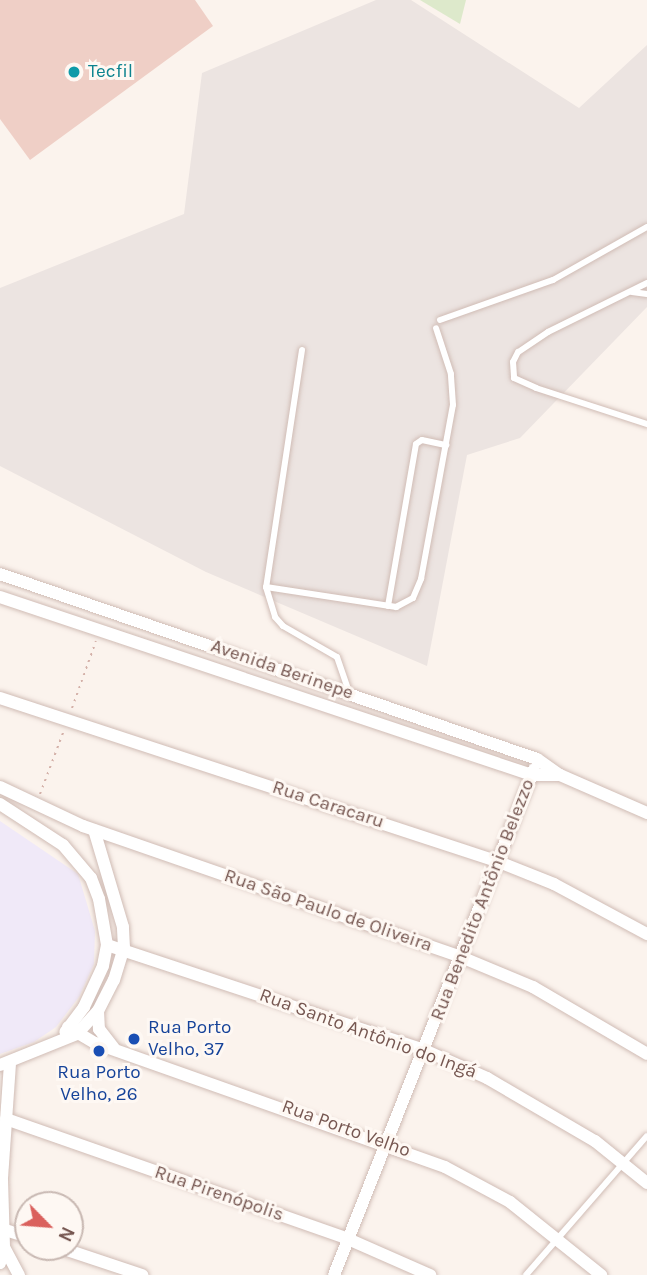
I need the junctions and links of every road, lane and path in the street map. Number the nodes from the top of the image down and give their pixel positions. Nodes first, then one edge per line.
1 (647, 227) edge
2 (647, 283) edge
3 (632, 292) junction
4 (647, 294) edge
5 (440, 320) dead end
6 (436, 328) dead end
7 (302, 350) dead end
8 (647, 424) edge
9 (446, 445) junction
10 (0, 574) edge
11 (265, 587) junction
12 (0, 597) edge
13 (388, 606) junction
14 (349, 692) junction
15 (0, 698) edge
16 (537, 759) junction
17 (532, 775) junction
18 (560, 775) junction
19 (0, 787) edge
20 (0, 804) edge
21 (647, 813) edge
22 (94, 830) junction
23 (499, 862) junction
24 (647, 934) edge
25 (107, 945) junction
26 (124, 948) junction
27 (461, 957) junction
28 (98, 1011) junction
29 (72, 1031) junction
30 (114, 1048) junction
31 (424, 1050) junction
32 (647, 1054) edge
33 (5, 1065) edge
34 (6, 1119) junction
35 (647, 1136) edge
36 (387, 1143) junction
37 (624, 1163) junction
38 (647, 1183) edge
39 (2, 1228) junction
40 (14, 1232) edge
41 (558, 1237) junction
42 (348, 1239) junction
43 (4, 1247) junction
44 (84, 1256) edge
45 (0, 1263) edge
46 (19, 1275) edge
47 (142, 1275) edge
48 (334, 1275) edge
49 (430, 1275) edge
50 (526, 1275) edge
51 (601, 1275) edge

1 - 5 lane
2 - 3 lane
3 - 4 lane
3 - 8 lane
6 - 9 lane
7 - 11 lane
9 - 13 lane
9 - 13 lane
10 - 14 street, Avenida Berinepe
11 - 13 lane
11 - 14 lane
12 - 17 street, Avenida Berinepe
14 - 16 street, Avenida Berinepe
15 - 23 street, Rua Caracaru
16 - 17 street, Rua Benedito Antônio Belezzo
16 - 18 street, Avenida Berinepe
17 - 18 street, Avenida Berinepe
17 - 23 street, Rua Benedito Antônio Belezzo
18 - 21 street, Avenida Berinepe
19 - 22 street, Rua São Paulo de Oliveira
20 - 25 street
22 - 26 street
22 - 27 street, Rua São Paulo de Oliveira
23 - 24 street, Rua Caracaru
23 - 27 street, Rua Benedito Antônio Belezzo
25 - 26 street, Rua Santo Antônio do Ingá
25 - 29 street
26 - 28 street
26 - 31 street, Rua Santo Antônio do Ingá
27 - 31 street, Rua Benedito Antônio Belezzo
27 - 32 street, Rua São Paulo de Oliveira
28 - 29 street
28 - 30 street
29 - 30 street, Rua Porto Velho
29 - 33 street
30 - 36 street, Rua Porto Velho
31 - 36 street, Rua Benedito Antônio Belezzo
31 - 37 street, Rua Santo Antônio do Ingá
33 - 34 street
34 - 39 street
34 - 42 street, Rua Pirenópolis
35 - 37 lane
36 - 41 street, Rua Porto Velho
36 - 42 street, Rua Benedito Antônio Belezzo
37 - 38 street, Rua Santo Antônio do Ingá
37 - 41 lane
39 - 40 street
39 - 43 street
41 - 50 lane
41 - 51 street, Rua Porto Velho
42 - 48 street, Rua Benedito Antônio Belezzo
42 - 49 street, Rua Pirenópolis
43 - 45 street
43 - 46 street
44 - 47 street

